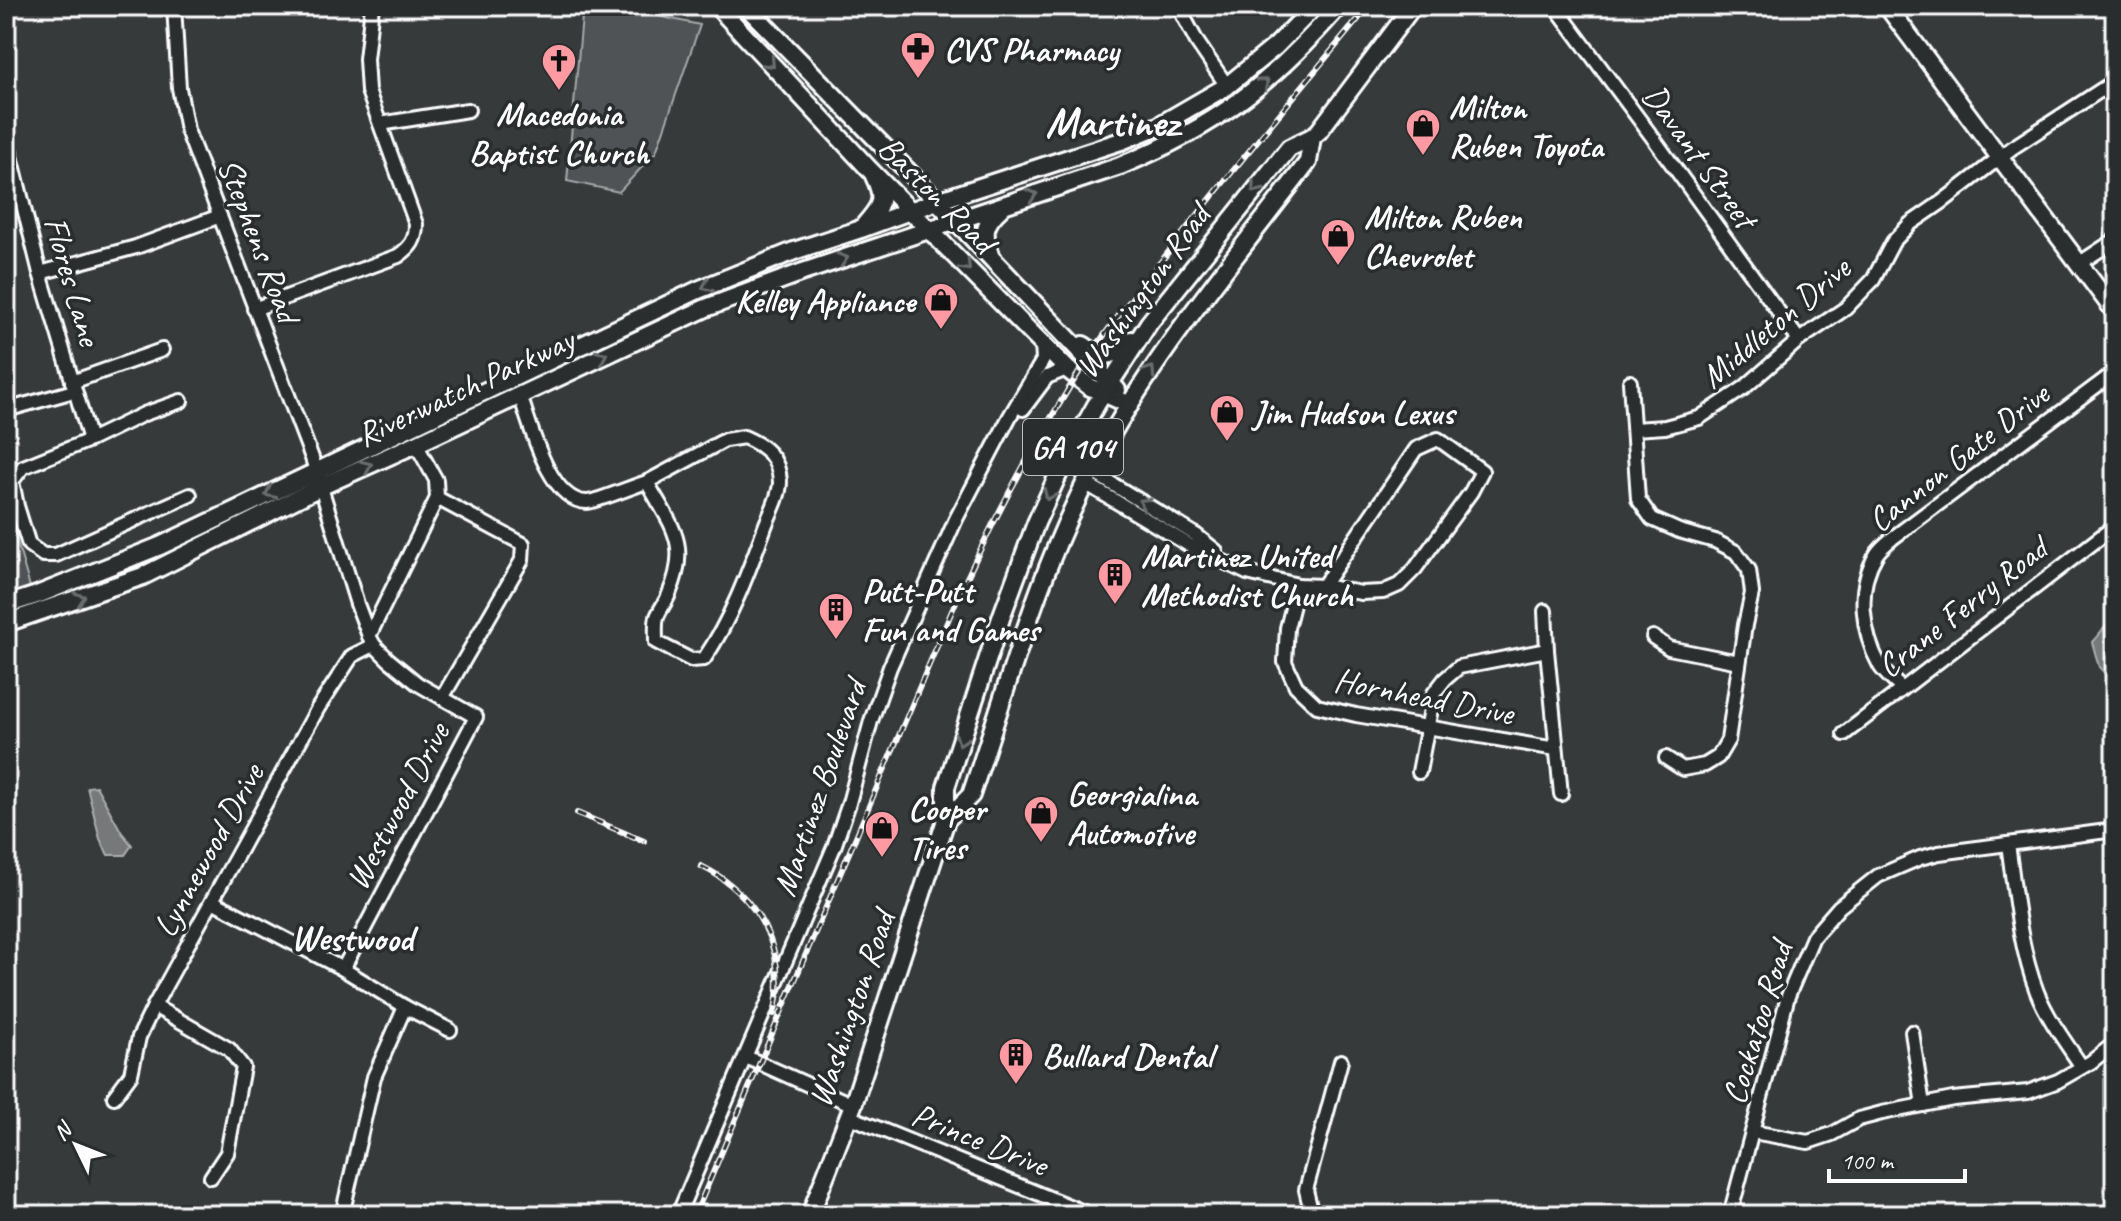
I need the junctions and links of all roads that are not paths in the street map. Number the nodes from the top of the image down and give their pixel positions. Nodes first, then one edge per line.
1 (174, 6) edge
2 (372, 6) edge
3 (717, 6) edge
4 (746, 6) edge
5 (1178, 6) edge
6 (1315, 6) edge
7 (1339, 6) edge
8 (1413, 6) edge
9 (1555, 6) edge
10 (1887, 6) edge
11 (2115, 81) edge
12 (1227, 86) junction
13 (468, 110) dead end
14 (380, 124) junction
15 (6, 136) edge
16 (1312, 137) junction
17 (1128, 138) junction
18 (2000, 157) junction
19 (1136, 159) junction
20 (871, 171) junction
21 (937, 201) junction
22 (1005, 204) junction
23 (912, 210) junction
24 (220, 216) junction
25 (956, 222) junction
26 (861, 229) junction
27 (932, 230) junction
28 (2115, 240) edge
29 (992, 260) junction
30 (2080, 263) junction
31 (40, 273) junction
32 (254, 309) junction
33 (2115, 312) edge
34 (1145, 329) junction
35 (1070, 339) junction
36 (1799, 340) junction
37 (1042, 343) junction
38 (162, 350) dead end
39 (1067, 369) junction
40 (2115, 372) edge
41 (1630, 382) dead end
42 (73, 387) junction
43 (1107, 388) junction
44 (520, 395) junction
45 (181, 401) dead end
46 (1130, 405) junction
47 (6, 410) edge
48 (1004, 429) junction
49 (1634, 429) junction
50 (1081, 433) junction
51 (90, 440) junction
52 (416, 444) junction
53 (1088, 477) junction
54 (319, 478) junction
55 (647, 482) junction
56 (190, 495) dead end
57 (437, 498) junction
58 (2115, 526) edge
59 (1298, 585) junction
60 (1323, 586) junction
61 (6, 605) edge
62 (1545, 611) dead end
63 (6, 623) edge
64 (1653, 637) dead end
65 (372, 641) junction
66 (1547, 650) junction
67 (1739, 662) junction
68 (1902, 689) junction
69 (442, 698) junction
70 (1427, 728) junction
71 (1844, 734) dead end
72 (1556, 749) junction
73 (1666, 758) dead end
74 (1419, 772) dead end
75 (1561, 794) dead end
76 (946, 820) junction
77 (2115, 830) edge
78 (2008, 844) junction
79 (212, 901) junction
80 (343, 969) junction
81 (154, 1006) junction
82 (405, 1007) junction
83 (450, 1030) dead end
84 (1912, 1032) dead end
85 (2115, 1043) edge
86 (746, 1057) junction
87 (1341, 1061) dead end
88 (2082, 1067) junction
89 (114, 1097) dead end
90 (1923, 1105) junction
91 (850, 1110) junction
92 (1753, 1132) junction
93 (211, 1177) dead end
94 (342, 1215) edge
95 (678, 1215) edge
96 (810, 1215) edge
97 (1091, 1215) edge
98 (1312, 1215) edge
99 (1730, 1215) edge

1 - 24 street, Stephens Road
2 - 14 street
3 -> 20 main road, Baston Road
4 - 21 main road
5 - 12 street
6 - 12 main road, Riverwatch Parkway
19 -> 7 main road, Riverwatch Parkway
8 - 16 main road, Washington Road / GA 104
9 - 36 street, Davant Street
10 - 18 main road
11 - 18 street
12 - 17 main road, Riverwatch Parkway
13 - 14 street
14 - 32 street
15 - 31 street, Flores Lane
16 -> 34 main road, Washington Road / GA 104
46 -> 16 main road, Washington Road / GA 104
17 - 19 main road
17 - 21 main road, Riverwatch Parkway
18 - 30 main road
18 - 36 street, Middleton Drive
22 -> 19 main road, Riverwatch Parkway
20 - 23 main road, Baston Road
20 - 26 main road
21 - 23 main road, Riverwatch Parkway
21 - 25 main road
22 - 25 main road, Riverwatch Parkway
22 - 29 main road
23 - 26 main road, Riverwatch Parkway
23 - 27 main road, Baston Road
24 - 31 street
24 - 32 street, Stephens Road
25 - 27 main road, Riverwatch Parkway
25 - 29 main road
26 -> 54 main road, Riverwatch Parkway
27 -> 37 main road, Baston Road
44 -> 27 main road, Riverwatch Parkway
28 - 30 street
29 - 35 main road
30 - 33 main road
31 - 42 street, Flores Lane
32 - 54 street, Stephens Road
34 - 35 main road
34 - 43 main road, Washington Road / GA 104
35 - 43 main road
36 - 49 street, Middleton Drive
37 - 39 main road, Baston Road
37 - 48 street, Martinez Boulevard
38 - 42 street
39 - 43 main road, Baston Road
39 - 48 street, Martinez Boulevard
39 - 50 main road
40 - 68 street, Cannon Gate Drive
41 - 49 street
42 - 47 street
42 - 51 street, Flores Lane
43 - 46 main road, Baston Road
43 - 50 main road, Washington Road / GA 104
44 - 52 main road, Riverwatch Parkway
44 - 55 street
45 - 51 street
46 - 53 main road, Washington Road / GA 104
48 - 86 street, Martinez Boulevard
49 - 67 street
50 -> 76 main road, Washington Road / GA 104
51 - 56 street
54 -> 52 main road, Riverwatch Parkway
52 - 57 street
53 - 59 street
53 - 76 main road, Washington Road / GA 104
54 -> 61 main road, Riverwatch Parkway
63 -> 54 main road, Riverwatch Parkway
54 - 65 street, Westwood Drive
55 - 55 street
57 - 65 street, Lynnewood Drive
57 - 69 street
58 - 68 street, Crane Ferry Road
59 - 60 street
59 - 70 street, Hornhead Drive
60 - 60 street
62 - 66 street
64 - 67 street
65 - 69 street, Westwood Drive
65 - 79 street, Lynnewood Drive
66 - 70 street
66 - 72 street
67 - 73 street
68 - 71 street, Crane Ferry Road
69 - 80 street, Westwood Drive
70 - 72 street, Hornhead Drive
70 - 74 street
72 - 75 street
76 - 91 main road, Washington Road / GA 104
77 - 78 street, Cockatoo Road
78 - 88 street
78 - 92 street, Cockatoo Road
79 - 80 street
79 - 81 street, Lynnewood Drive
80 - 82 street
81 - 89 street, Lynnewood Drive
81 - 93 street
82 - 83 street
82 - 94 street
84 - 90 street
85 - 88 street
86 - 91 street, Prince Drive
86 - 95 street, Martinez Boulevard
87 - 98 street
88 - 90 street
90 - 92 street
91 - 96 main road, Washington Road / GA 104
91 - 97 street, Prince Drive
92 - 99 street, Cockatoo Road

